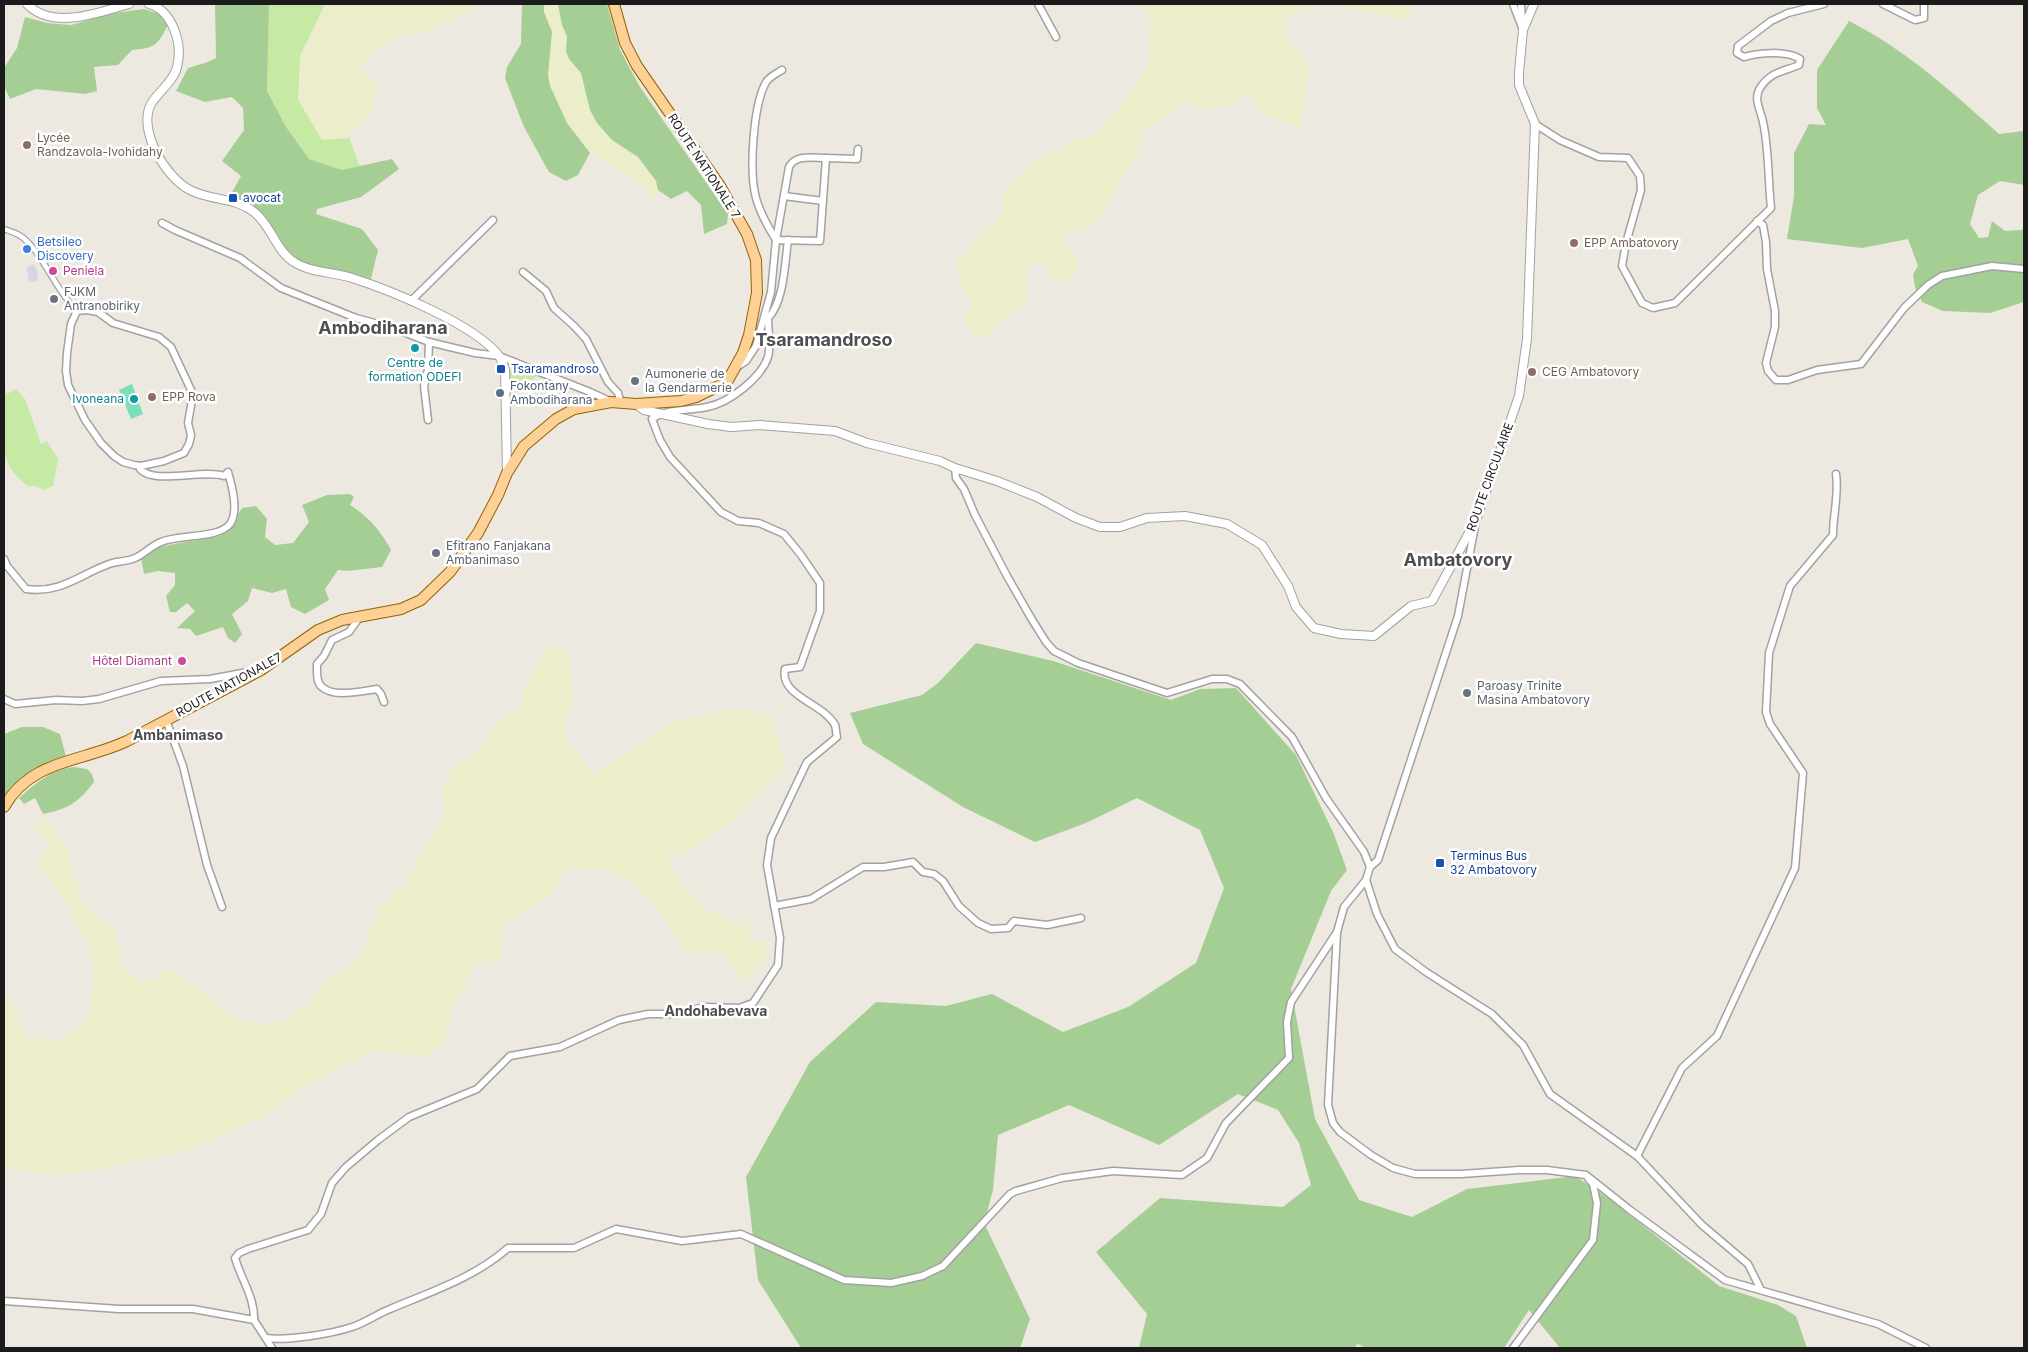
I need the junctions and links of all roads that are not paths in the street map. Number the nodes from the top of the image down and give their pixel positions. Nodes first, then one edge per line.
1 (27, 4) edge
2 (129, 4) edge
3 (149, 4) edge
4 (614, 4) edge
5 (1038, 4) edge
6 (1513, 4) edge
7 (1521, 4) edge
8 (1534, 4) edge
9 (1824, 4) edge
10 (1883, 4) edge
11 (1924, 4) edge
12 (1523, 30) junction
13 (1056, 37) dead end
14 (782, 70) dead end
15 (1535, 124) junction
16 (858, 149) dead end
17 (826, 158) junction
18 (784, 196) junction
19 (823, 201) junction
20 (493, 220) dead end
21 (1757, 221) junction
22 (162, 223) dead end
23 (4, 229) edge
24 (776, 240) junction
25 (788, 240) junction
26 (2024, 269) edge
27 (523, 272) dead end
28 (411, 301) junction
29 (76, 311) junction
30 (429, 342) junction
31 (500, 356) junction
32 (734, 369) junction
33 (616, 402) junction
34 (636, 404) joint
35 (660, 408) junction
36 (428, 420) dead end
37 (140, 466) junction
38 (955, 468) junction
39 (507, 473) junction
40 (1836, 474) dead end
41 (1476, 520) junction
42 (4, 559) edge
43 (358, 618) junction
44 (261, 670) junction
45 (4, 699) edge
46 (384, 702) dead end
47 (166, 720) junction
48 (4, 807) edge
49 (1370, 867) junction
50 (1366, 880) junction
51 (222, 906) dead end
52 (774, 906) junction
53 (1081, 918) dead end
54 (1337, 932) junction
55 (1637, 1156) junction
56 (1586, 1175) junction
57 (1761, 1290) junction
58 (4, 1301) edge
59 (254, 1320) junction
60 (266, 1338) junction
61 (272, 1348) edge
62 (1513, 1348) edge
63 (1926, 1348) edge

1 - 2 street
3 - 28 street
4 - 32 main road, ROUTE NATIONALE 7
5 - 13 street
6 - 12 street
7 - 12 street
8 - 12 street, ROUTE CIRCULAIRE
9 - 21 street
10 - 11 street
12 - 15 street, ROUTE CIRCULAIRE
14 - 24 street
15 - 21 street
15 - 41 street, ROUTE CIRCULAIRE
16 - 17 street
17 - 18 street
17 - 19 street
18 - 19 street
18 - 24 street
19 - 25 street
20 - 28 street
21 - 26 street
22 - 30 street
23 - 29 street
24 - 25 street
24 - 32 street
25 - 35 street
27 - 33 street
28 - 31 street
29 - 37 street
29 - 37 street
30 - 31 street
30 - 36 street
31 - 33 street
31 - 39 street
32 - 35 main road, ROUTE NATIONALE 7
33 - 34 main road, ROUTE NATIONALE7
33 - 39 main road, ROUTE NATIONALE7
34 - 35 main road, ROUTE NATIONALE 7
35 - 38 street, ROUTE CIRCULAIRE
35 - 52 street
37 - 42 street
38 - 41 street, ROUTE CIRCULAIRE
38 - 49 street
39 - 43 main road, ROUTE NATIONALE7
40 - 55 street
41 - 49 street
43 - 44 main road, ROUTE NATIONALE7
43 - 46 street
44 - 45 street
44 - 47 main road, ROUTE NATIONALE7
47 - 48 main road, ROUTE NATIONALE7
47 - 51 street
49 - 50 street
50 - 54 street
50 - 55 street
52 - 53 street
52 - 59 street
54 - 56 street
54 - 60 street
55 - 57 street
56 - 57 street
56 - 62 street
57 - 63 street
58 - 59 street
59 - 60 street
60 - 61 street

